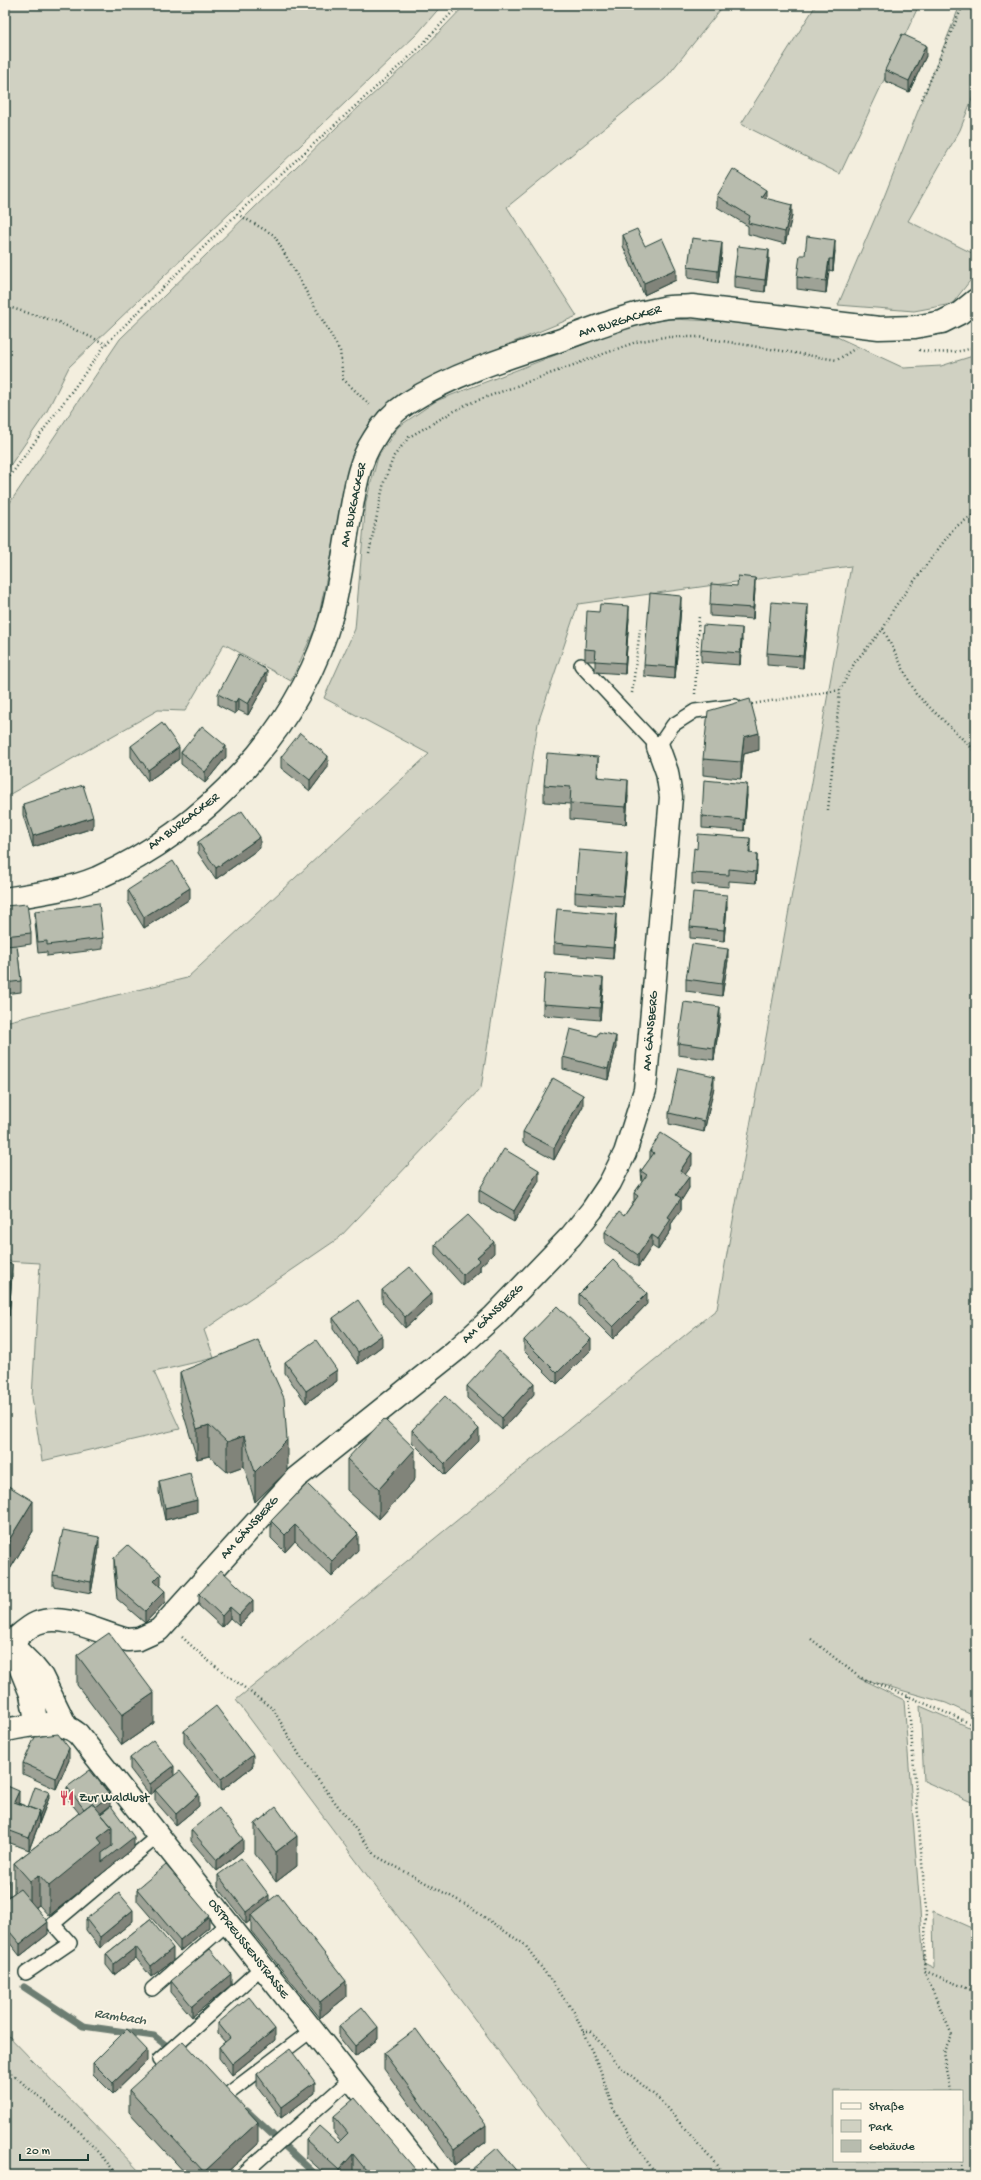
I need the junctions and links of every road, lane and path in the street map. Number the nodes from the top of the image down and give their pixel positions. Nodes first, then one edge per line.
1 (459, 5) edge
2 (963, 5) edge
3 (922, 99) dead end
4 (237, 214) junction
5 (976, 300) edge
6 (5, 306) edge
7 (106, 344) junction
8 (863, 348) dead end
9 (386, 421) junction
10 (5, 483) edge
11 (976, 514) edge
12 (368, 556) dead end
13 (699, 615) dead end
14 (640, 629) dead end
15 (883, 629) junction
16 (581, 665) dead end
17 (840, 690) junction
18 (745, 705) joint
19 (695, 711) junction
20 (630, 716) junction
21 (658, 747) junction
22 (976, 752) edge
23 (828, 810) dead end
24 (5, 899) edge
25 (166, 1622) junction
26 (811, 1639) dead end
27 (8, 1641) edge
28 (908, 1696) junction
29 (37, 1725) junction
30 (66, 1726) junction
31 (976, 1726) edge
32 (5, 1730) edge
33 (159, 1835) junction
34 (228, 1923) junction
35 (262, 1966) junction
36 (924, 1971) junction
37 (26, 1973) dead end
38 (152, 1989) dead end
39 (976, 1992) edge
40 (312, 2030) junction
41 (583, 2031) junction
42 (169, 2051) dead end
43 (5, 2068) edge
44 (351, 2079) junction
45 (950, 2090) edge
46 (228, 2095) edge
47 (961, 2162) edge
48 (118, 2175) edge
49 (242, 2175) edge
50 (426, 2175) edge
51 (656, 2175) edge
52 (725, 2175) edge
53 (962, 2175) edge

1 - 4 path
2 - 3 path
4 - 7 path
4 - 9 path
5 - 9 street, AM BURGACKER
6 - 7 path
7 - 10 path
8 - 12 path
9 - 24 street, AM BURGACKER
11 - 15 path
13 - 19 path
14 - 20 path
15 - 17 path
15 - 22 path
16 - 20 lane
17 - 18 path
17 - 23 path
18 - 19 lane
19 - 21 lane
20 - 21 lane
21 - 25 street, AM GÄNSBERG
25 - 27 street, AM GÄNSBERG
25 - 41 path
26 - 28 path
27 - 29 street
27 - 30 street, OSTPREUSSENSTRASSE
28 - 31 path
28 - 36 path
29 - 30 street
29 - 32 street
30 - 33 street, OSTPREUSSENSTRASSE
33 - 34 street, OSTPREUSSENSTRASSE
33 - 37 lane
34 - 35 street, OSTPREUSSENSTRASSE
34 - 38 lane
35 - 40 street, OSTPREUSSENSTRASSE
35 - 42 lane
36 - 39 path
36 - 45 path
40 - 44 street, OSTPREUSSENSTRASSE
40 - 46 lane
41 - 51 path
41 - 52 path
43 - 48 path
44 - 49 lane
44 - 50 street, OSTPREUSSENSTRASSE
47 - 53 path

